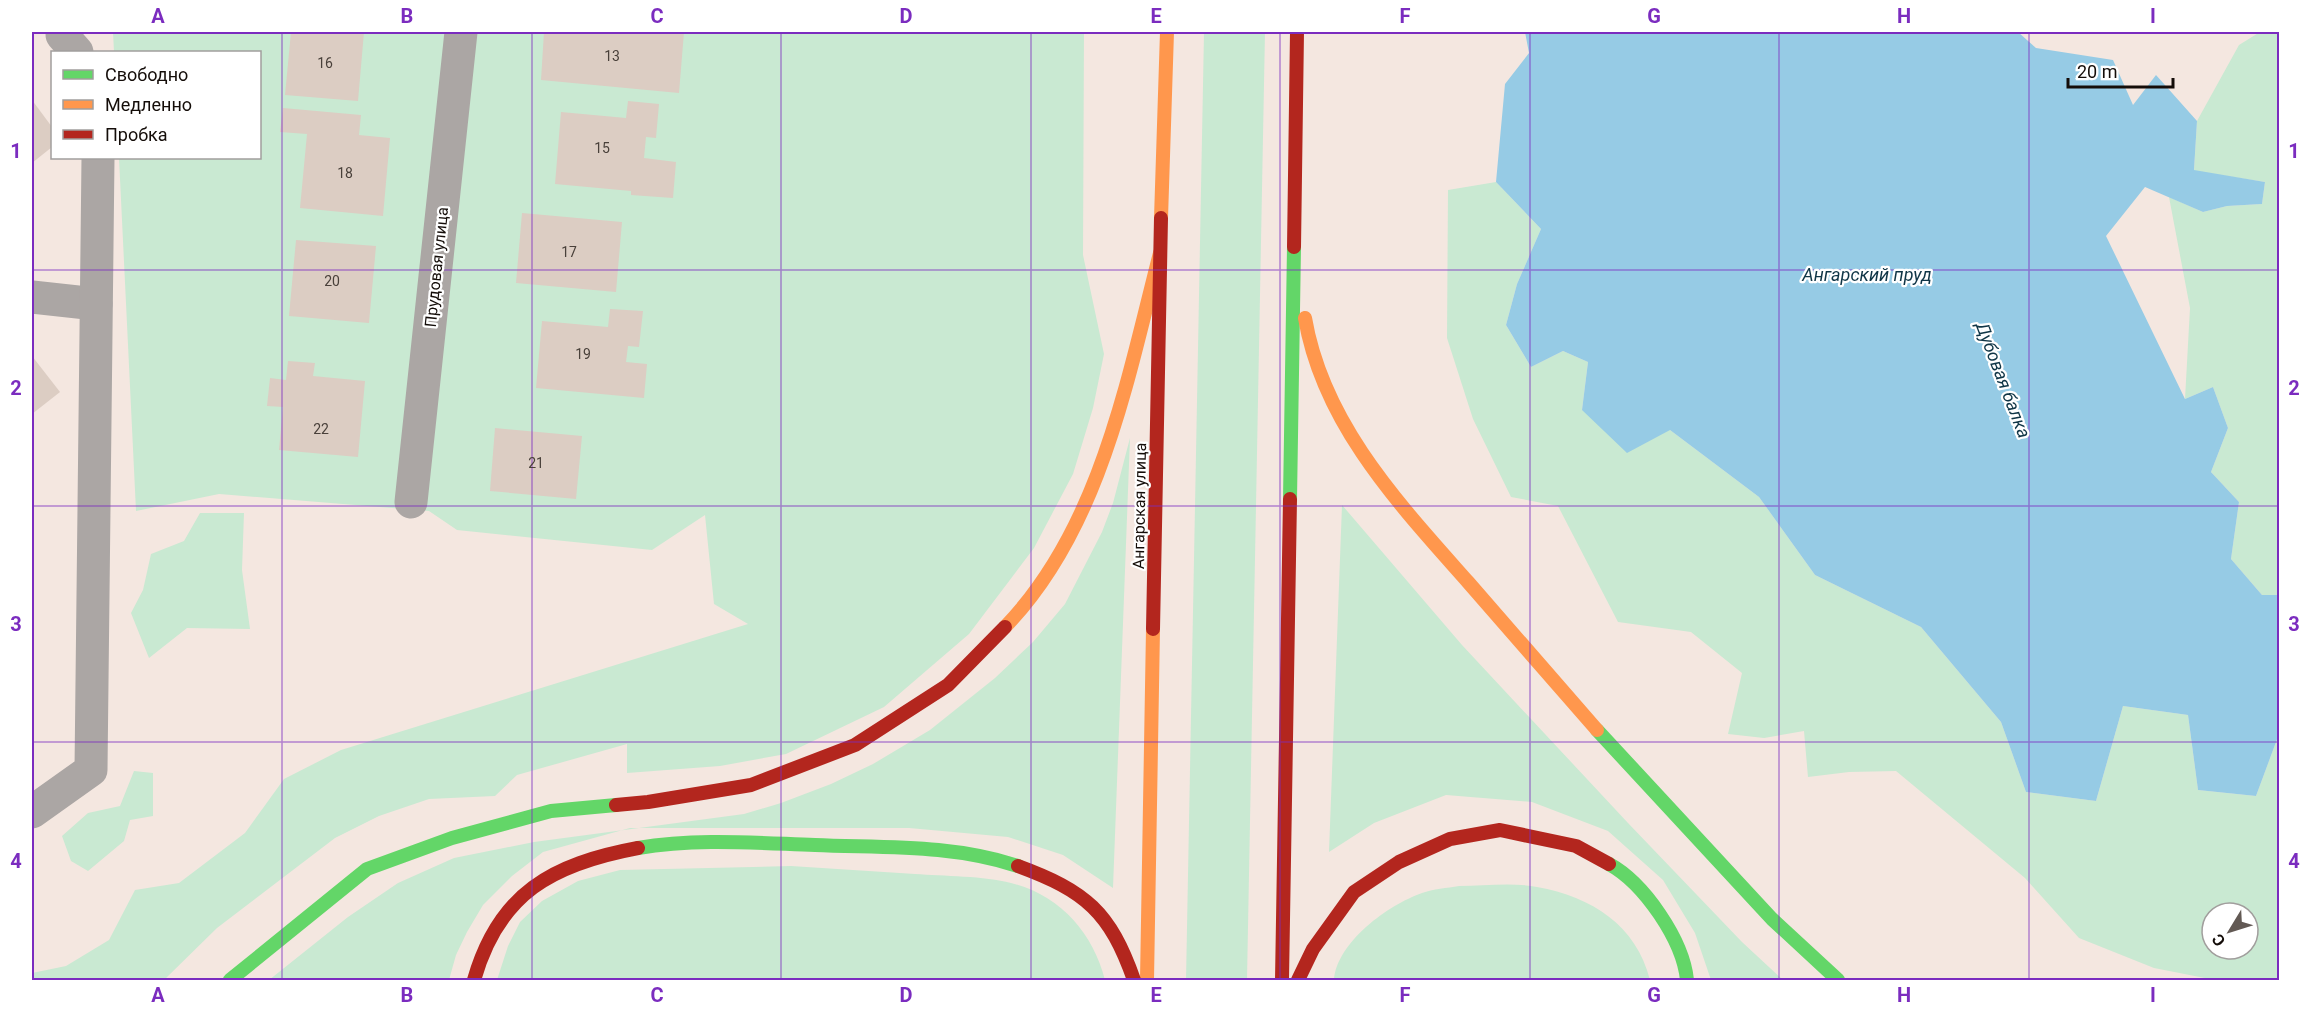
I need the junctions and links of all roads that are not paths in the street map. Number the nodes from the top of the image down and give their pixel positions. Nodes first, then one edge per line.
1 (461, 32) edge
2 (1167, 32) edge
3 (1297, 32) edge
4 (98, 159) edge
5 (1293, 251) junction
6 (1160, 254) junction
7 (32, 297) edge
8 (96, 304) junction
9 (411, 502) dead end
10 (32, 812) edge
11 (230, 981) edge
12 (474, 981) edge
13 (1134, 981) edge
14 (1147, 981) edge
15 (1282, 981) edge
16 (1298, 981) edge
17 (1687, 981) edge
18 (1838, 981) edge

1 - 9 street, Прудовая улица
2 - 6 main road, Ангарская улица
3 - 5 main road
4 - 8 street
5 - 15 main road
5 - 18 main road
6 - 11 main road
6 - 14 main road, Ангарская улица
7 - 8 street
8 - 10 street
12 - 13 main road
16 - 17 main road

